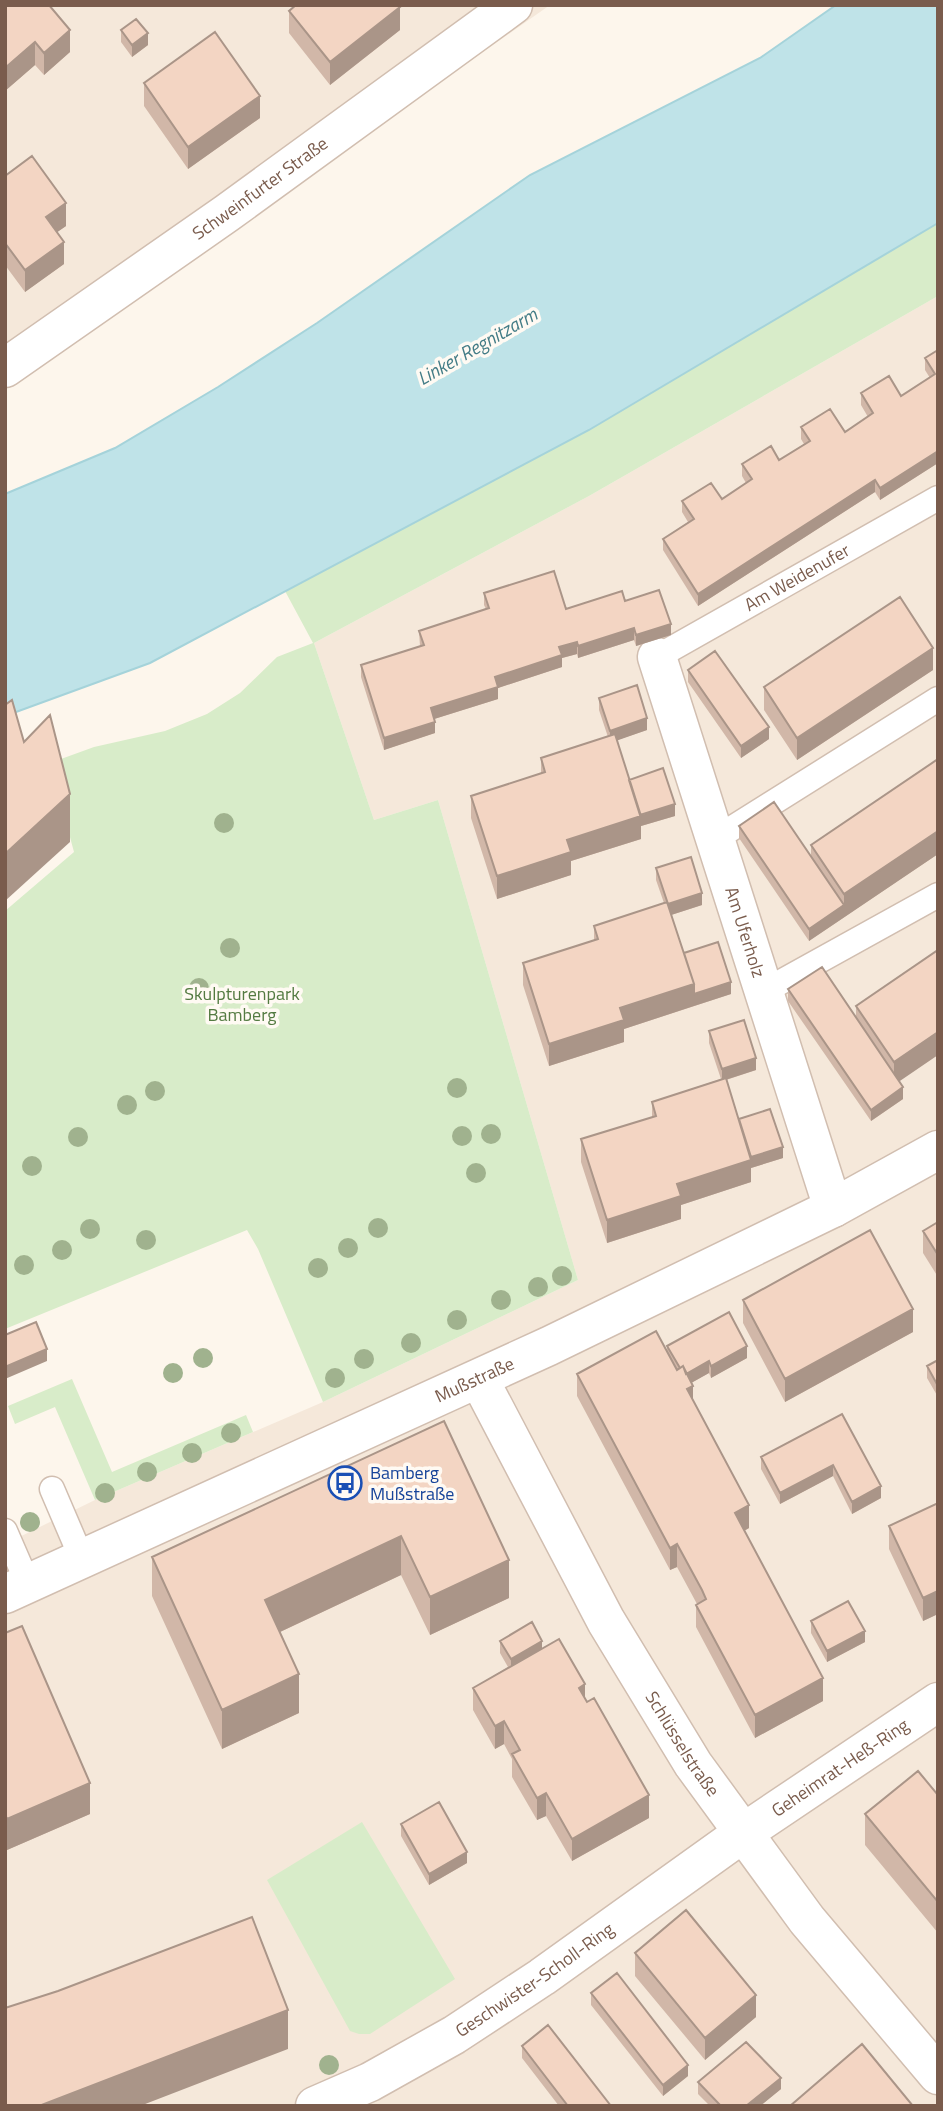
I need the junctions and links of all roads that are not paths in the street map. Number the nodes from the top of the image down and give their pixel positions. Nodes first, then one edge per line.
1 (513, 5) edge
2 (5, 368) edge
3 (938, 498) edge
4 (657, 657) joint
5 (938, 699) edge
6 (715, 839) junction
7 (938, 895) edge
8 (763, 992) junction
9 (938, 1150) edge
10 (833, 1208) junction
11 (479, 1379) junction
12 (52, 1489) dead end
13 (5, 1531) edge
14 (82, 1559) junction
15 (17, 1589) edge
16 (938, 1702) edge
17 (743, 1833) junction
18 (938, 2075) edge
19 (315, 2106) edge

1 - 2 street, Schweinfurter Straße
3 - 4 lane, Am Weidenufer
4 - 6 street, Am Uferholz
5 - 6 lane
6 - 8 street, Am Uferholz
7 - 8 lane
8 - 10 street, Am Uferholz
9 - 10 street, Mußstraße
10 - 11 street, Mußstraße
11 - 14 street, Mußstraße
11 - 17 street, Schlüsselstraße
12 - 14 lane
13 - 15 lane
14 - 15 street, Mußstraße
16 - 17 street, Geheimrat-Heß-Ring
17 - 18 street, Schlüsselstraße
17 - 19 street, Geschwister-Scholl-Ring

